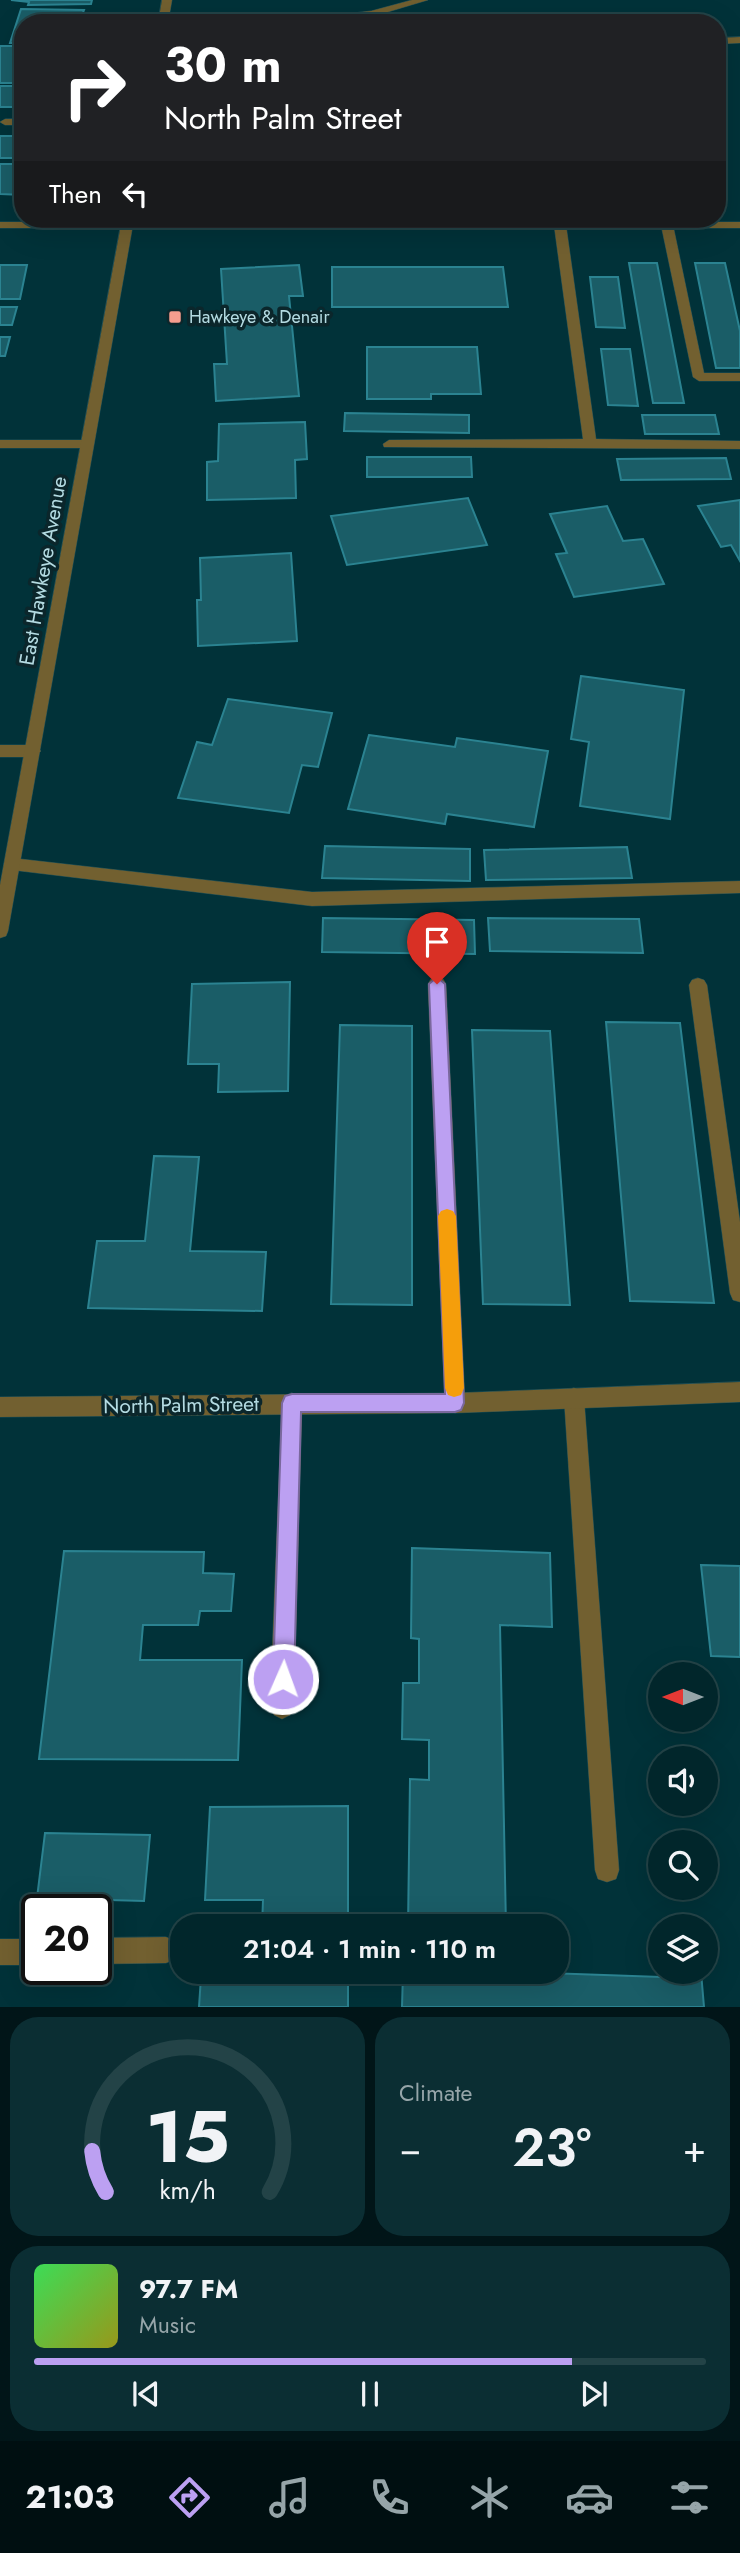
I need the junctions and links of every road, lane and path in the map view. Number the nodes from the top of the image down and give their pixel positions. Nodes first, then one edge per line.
1 (423, 0) edge
2 (371, 14) edge
3 (5, 122) dead end
4 (14, 122) edge
5 (127, 228) edge
6 (560, 228) edge
7 (668, 228) edge
8 (740, 377) edge
9 (590, 443) junction
10 (0, 444) edge
11 (88, 444) junction
12 (389, 444) dead end
13 (740, 445) edge
14 (0, 751) edge
15 (33, 751) junction
16 (12, 864) junction
17 (740, 887) edge
18 (0, 931) edge
19 (437, 984) dead end
20 (698, 985) dead end
21 (740, 1293) edge
22 (740, 1392) edge
23 (574, 1398) junction
24 (292, 1403) junction
25 (455, 1403) junction
26 (0, 1407) edge
27 (282, 1707) dead end
28 (607, 1870) dead end
29 (166, 1950) dead end
30 (112, 1951) edge
31 (0, 1952) edge
32 (21, 1952) edge

1 - 2 street
3 - 4 street
5 - 11 street, East Hawkeye Avenue
6 - 9 street
7 - 8 street
9 - 12 street
9 - 13 street
10 - 11 street
11 - 15 street, East Hawkeye Avenue
14 - 15 street
15 - 16 street, East Hawkeye Avenue
16 - 17 street
16 - 18 street, East Hawkeye Avenue
19 - 25 street
20 - 21 street
22 - 23 street, North Palm Street
23 - 25 street, North Palm Street
23 - 28 street
24 - 25 street, North Palm Street
24 - 26 street, North Palm Street
24 - 27 street
29 - 30 street
31 - 32 street

